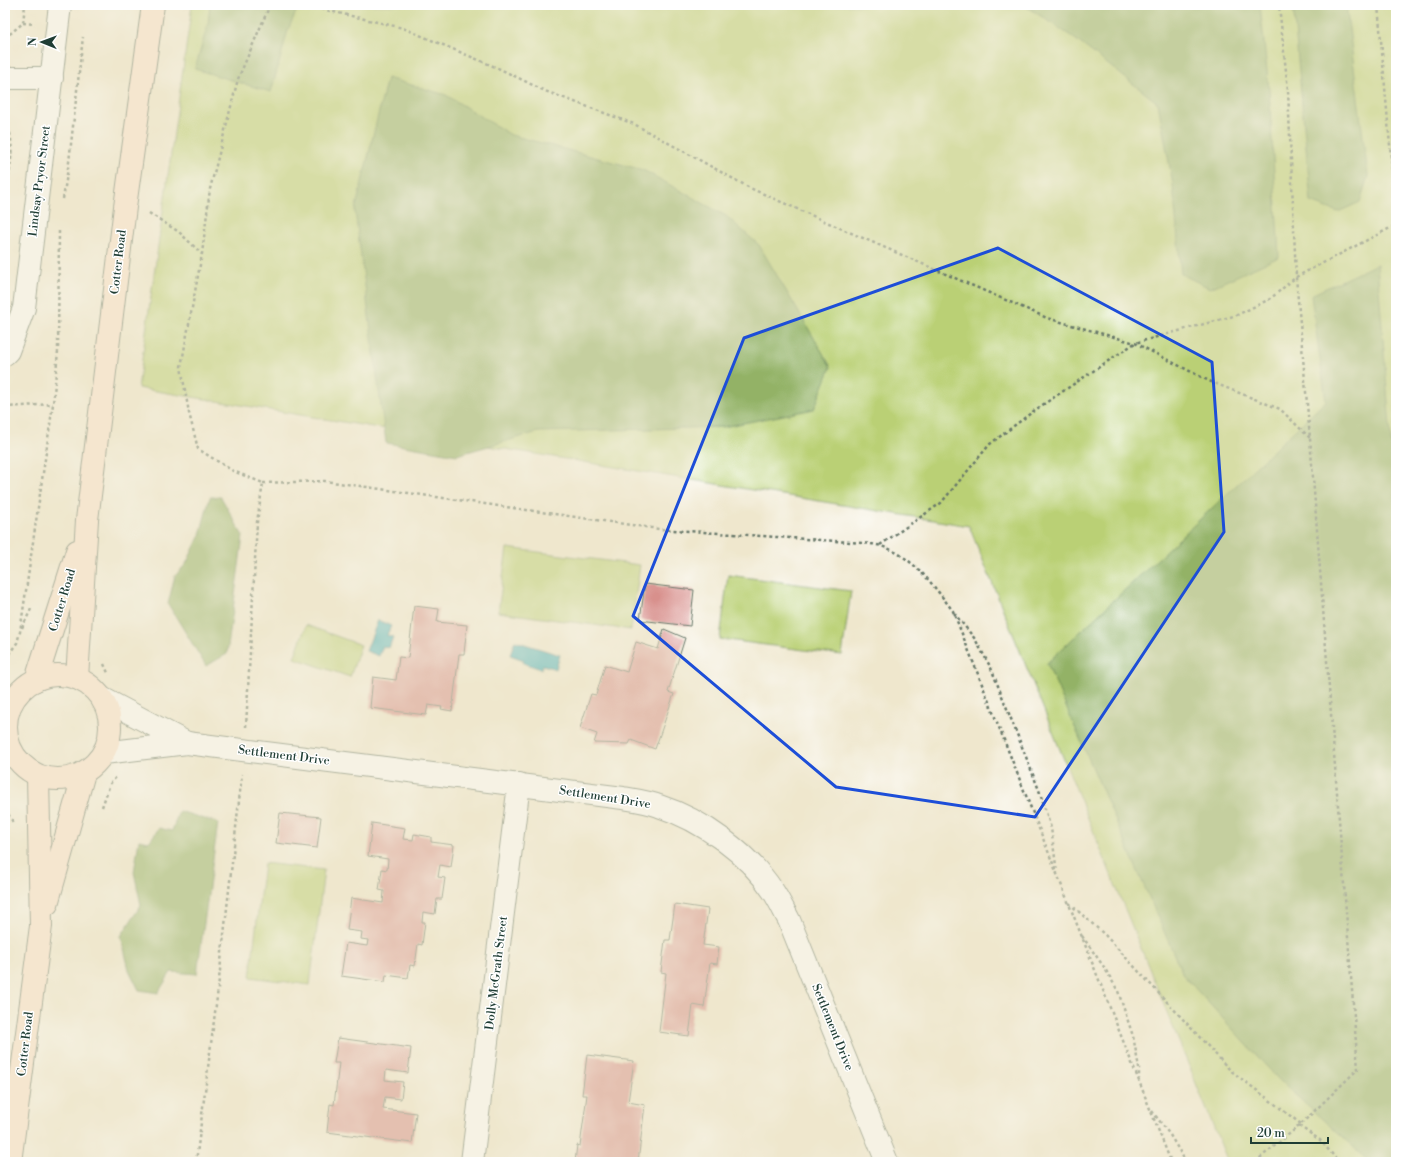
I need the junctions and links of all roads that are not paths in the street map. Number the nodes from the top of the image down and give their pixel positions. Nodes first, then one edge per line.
1 (60, 5) edge
2 (153, 5) edge
3 (5, 78) edge
4 (52, 78) junction
5 (5, 354) edge
6 (87, 520) junction
7 (77, 678) junction
8 (36, 680) junction
9 (10, 698) edge
10 (102, 698) junction
11 (188, 742) junction
12 (104, 753) junction
13 (10, 756) edge
14 (84, 773) junction
15 (38, 776) junction
16 (519, 784) junction
17 (41, 926) junction
18 (10, 1162) edge
19 (472, 1162) edge
20 (887, 1162) edge

1 - 4 street, Lindsay Pryor Street
2 - 6 main road, Cotter Road
3 - 4 street
4 - 5 street, Lindsay Pryor Street
6 - 7 main road, Cotter Road
6 - 8 main road, Cotter Road
7 - 8 main road
7 - 10 main road
8 - 9 main road
9 - 13 main road
10 - 11 street, Settlement Drive
10 - 12 main road
11 - 12 street, Settlement Drive
11 - 16 street, Settlement Drive
12 - 14 main road
13 - 15 main road
14 - 15 main road
14 - 17 main road, Cotter Road
15 - 17 main road, Cotter Road
16 - 19 street, Dolly McGrath Street
16 - 20 street, Settlement Drive
17 - 18 main road, Cotter Road

